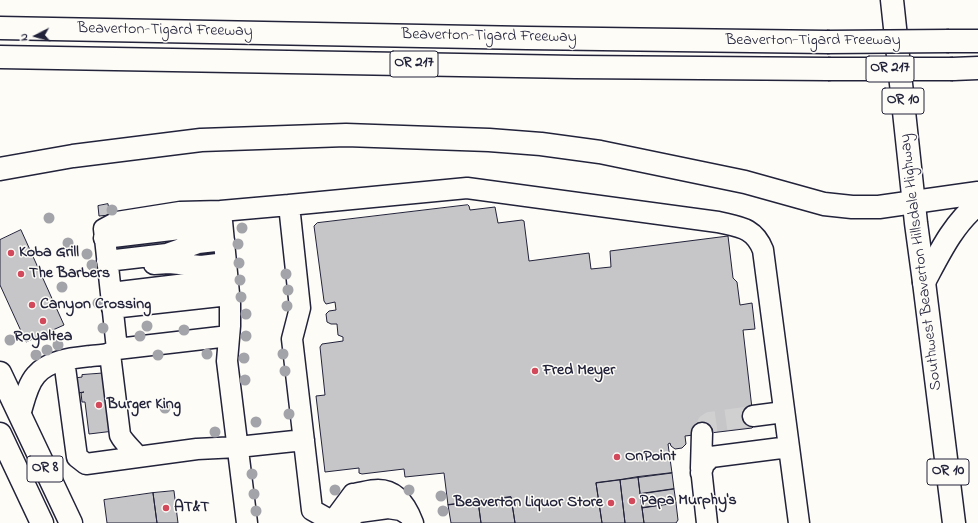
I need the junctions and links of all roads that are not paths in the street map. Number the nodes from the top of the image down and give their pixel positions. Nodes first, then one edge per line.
1 (892, 0) edge
2 (0, 28) edge
3 (978, 40) edge
4 (0, 57) edge
5 (978, 68) edge
6 (32, 164) junction
7 (0, 169) edge
8 (0, 181) edge
9 (978, 193) edge
10 (914, 202) junction
11 (978, 204) edge
12 (289, 205) junction
13 (222, 227) junction
14 (108, 272) junction
15 (228, 282) junction
16 (924, 282) junction
17 (229, 336) junction
18 (113, 352) junction
19 (64, 360) junction
20 (0, 373) edge
21 (784, 412) junction
22 (20, 415) junction
23 (753, 416) tunnel mouth
24 (702, 433) dead end
25 (0, 434) edge
26 (304, 440) junction
27 (238, 447) junction
28 (789, 447) junction
29 (138, 457) junction
30 (701, 473) junction
31 (410, 517) edge
32 (339, 522) edge
33 (42, 523) edge
34 (71, 523) edge
35 (247, 523) edge
36 (355, 523) edge
37 (706, 523) edge
38 (800, 523) edge
39 (954, 523) edge

1 - 10 main road, Southwest Beaverton Hillsdale Highway / OR 10
2 - 3 main road, Beaverton-Tigard Freeway / OR 217, bridge
4 - 5 main road, Beaverton-Tigard Freeway / OR 217, bridge
6 - 7 main road
6 - 8 main road
6 - 10 main road
9 - 10 main road
10 - 16 main road, Southwest Beaverton Hillsdale Highway / OR 10
11 - 16 main road
12 - 13 lane
12 - 21 lane
12 - 26 lane
13 - 14 lane
13 - 14 lane
13 - 15 lane
14 - 15 lane
14 - 15 lane
14 - 18 lane
15 - 17 lane
16 - 39 main road, Southwest Beaverton Hillsdale Highway / OR 10
17 - 18 lane
17 - 27 lane
18 - 19 lane
18 - 29 lane
19 - 22 lane
19 - 29 lane
20 - 22 main road, OR 8
21 - 23 lane
21 - 28 lane
22 - 34 main road, OR 8
24 - 30 lane
25 - 33 main road, OR 8
26 - 27 lane
26 - 32 lane
27 - 29 lane
27 - 35 lane
28 - 30 lane
28 - 38 lane
30 - 37 lane
31 - 32 lane
31 - 36 lane

